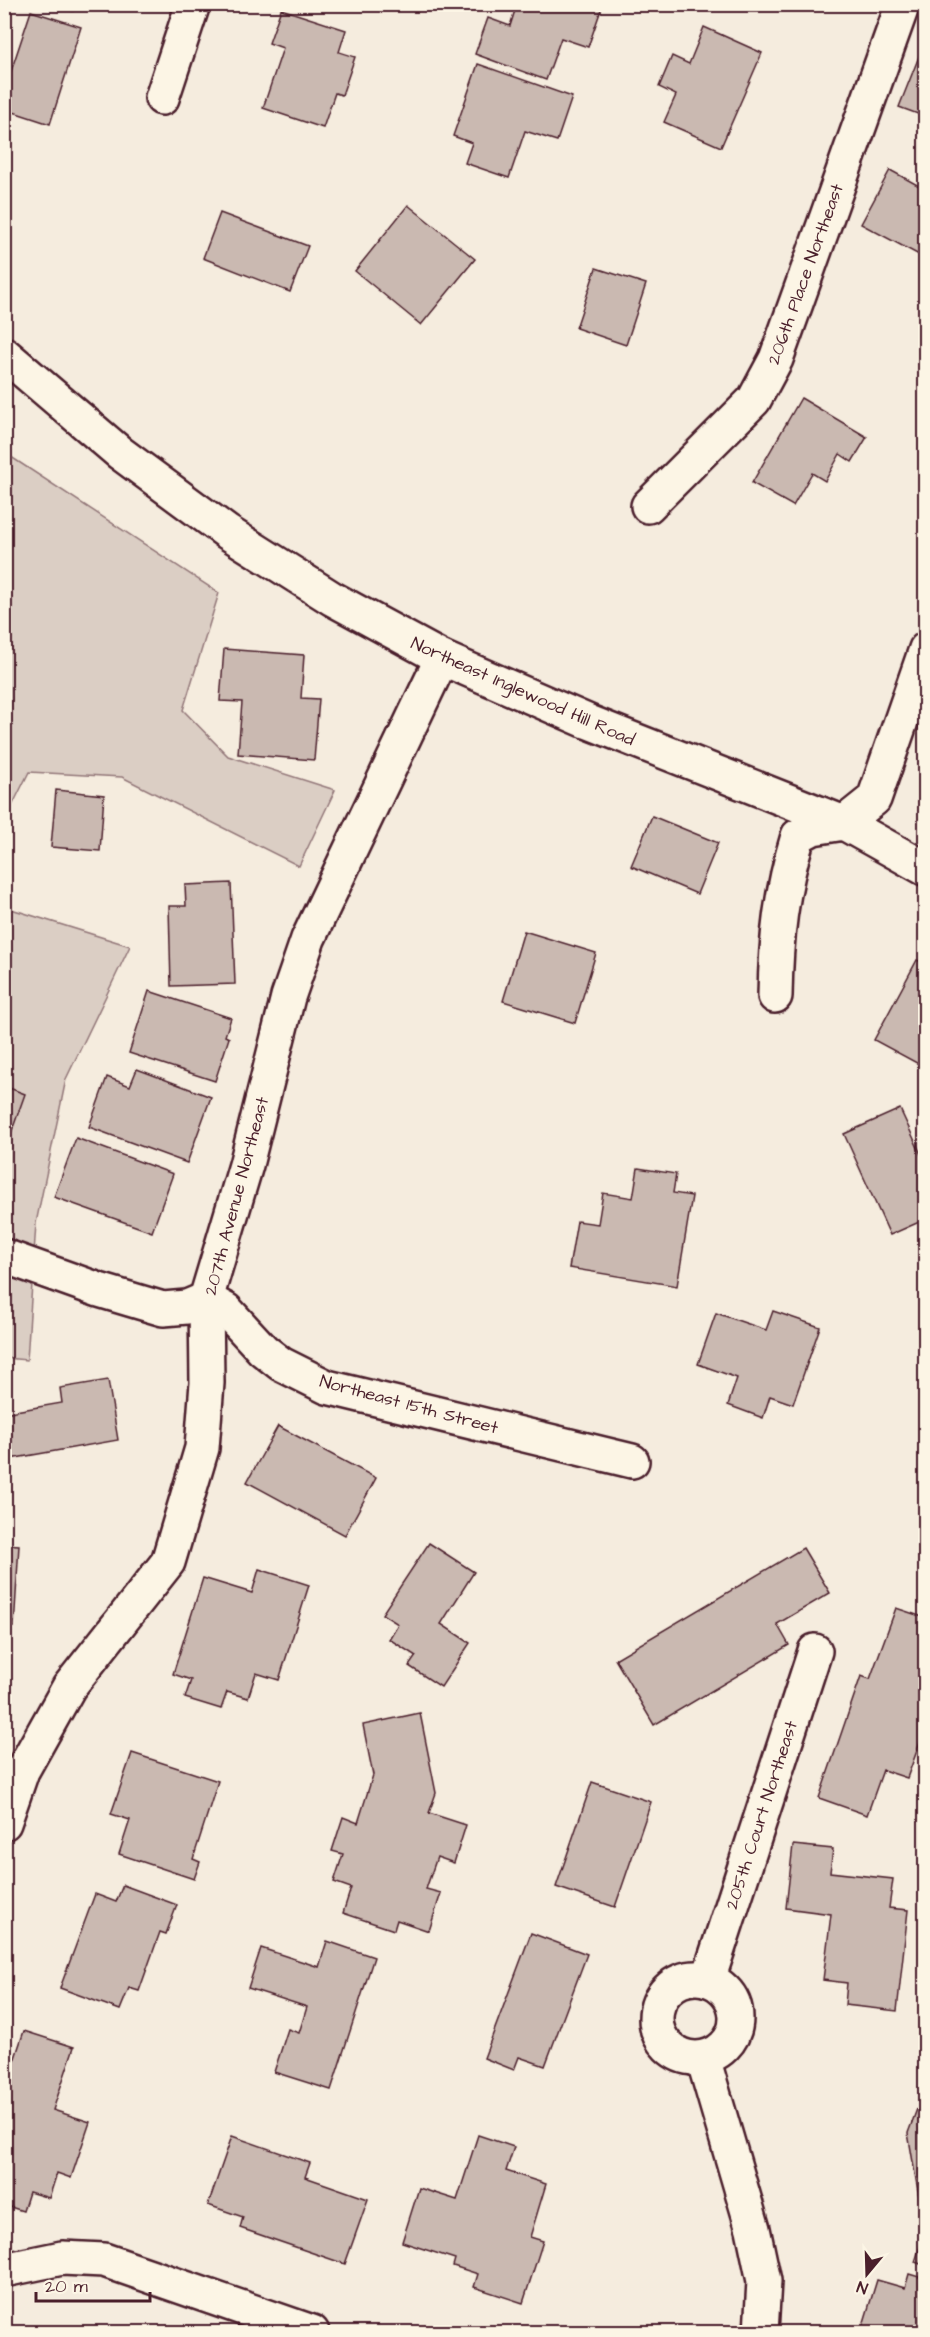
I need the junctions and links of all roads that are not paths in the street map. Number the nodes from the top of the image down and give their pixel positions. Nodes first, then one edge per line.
1 (193, 4) edge
2 (903, 4) edge
3 (162, 98) dead end
4 (4, 354) edge
5 (648, 506) dead end
6 (926, 649) edge
7 (442, 658) junction
8 (844, 823) junction
9 (926, 869) edge
10 (775, 996) dead end
11 (4, 1256) edge
12 (206, 1299) junction
13 (632, 1461) dead end
14 (815, 1651) dead end
15 (4, 1823) edge
16 (708, 1980) junction
17 (703, 2058) junction
18 (4, 2270) edge
19 (312, 2332) edge
20 (761, 2332) edge

1 - 3 street
2 - 5 street, 206th Place Northeast
4 - 7 street, Northeast Inglewood Hill Road
6 - 8 street
7 - 8 street, Northeast Inglewood Hill Road
7 - 12 street, 207th Avenue Northeast
8 - 9 street, Northeast Inglewood Hill Road
8 - 10 street
11 - 12 street
12 - 13 street, Northeast 15th Street
12 - 15 street, 207th Avenue Northeast
14 - 16 street, 205th Court Northeast
16 - 17 street
16 - 17 street
17 - 20 street
18 - 19 street

